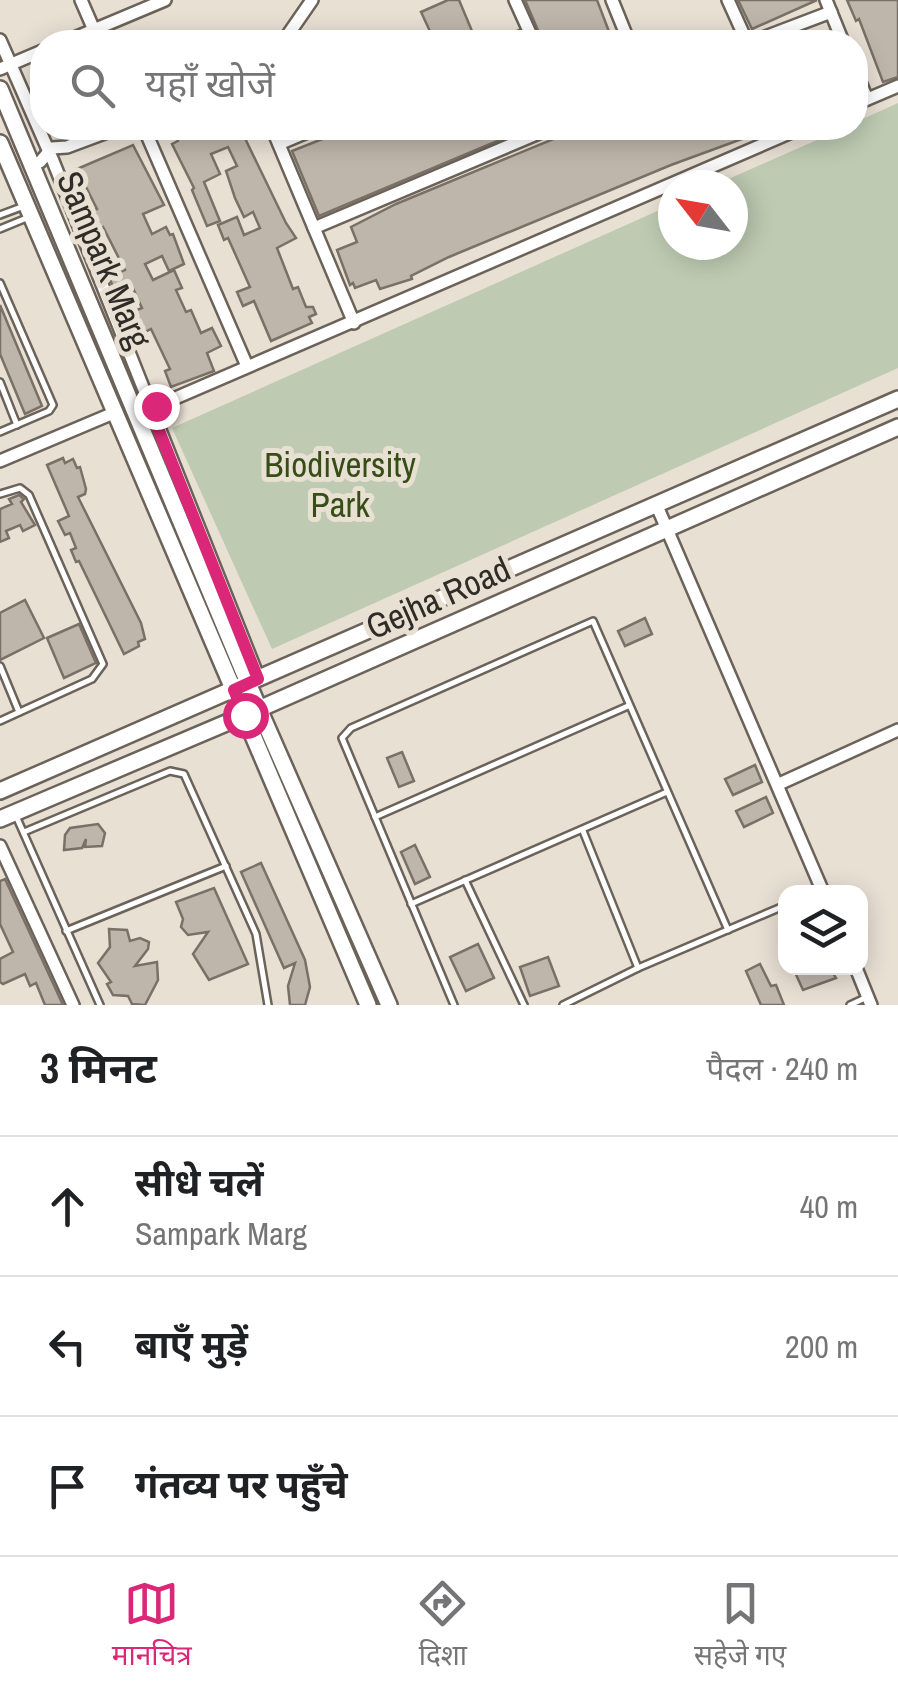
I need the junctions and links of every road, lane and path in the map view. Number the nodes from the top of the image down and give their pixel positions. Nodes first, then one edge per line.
1 (81, 0) edge
2 (165, 0) edge
3 (312, 0) edge
4 (516, 0) edge
5 (612, 0) edge
6 (728, 0) edge
7 (828, 6) edge
8 (94, 30) joint
9 (291, 30) edge
10 (529, 30) edge
11 (624, 30) edge
12 (743, 30) edge
13 (775, 30) edge
14 (839, 30) edge
15 (0, 40) edge
16 (30, 57) edge
17 (5, 67) edge
18 (898, 86) edge
19 (0, 89) edge
20 (868, 98) edge
21 (30, 128) edge
22 (30, 139) edge
23 (31, 140) edge
24 (35, 140) edge
25 (86, 140) edge
26 (149, 140) edge
27 (277, 140) edge
28 (288, 140) edge
29 (523, 140) edge
30 (773, 140) edge
31 (0, 143) edge
32 (279, 144) junction
33 (43, 160) junction
34 (29, 210) junction
35 (0, 215) edge
36 (314, 228) junction
37 (0, 229) edge
38 (0, 283) edge
39 (8, 302) junction
40 (0, 305) edge
41 (354, 323) junction
42 (247, 366) junction
43 (1, 386) edge
44 (898, 399) edge
45 (116, 412) junction
46 (143, 412) junction
47 (18, 425) junction
48 (898, 427) edge
49 (0, 432) edge
50 (0, 461) edge
51 (0, 494) edge
52 (657, 506) junction
53 (667, 530) junction
54 (0, 666) edge
55 (247, 684) junction
56 (628, 706) junction
57 (19, 712) junction
58 (252, 712) junction
59 (0, 721) edge
60 (898, 730) edge
61 (778, 784) junction
62 (0, 791) edge
63 (667, 792) junction
64 (7, 816) edge
65 (374, 817) junction
66 (24, 832) junction
67 (584, 832) junction
68 (0, 846) edge
69 (226, 866) junction
70 (464, 880) junction
71 (817, 885) edge
72 (411, 904) junction
73 (778, 908) edge
74 (728, 930) junction
75 (66, 931) junction
76 (638, 968) junction
77 (859, 975) edge
78 (870, 1001) edge
79 (73, 1005) edge
80 (100, 1005) edge
81 (268, 1005) edge
82 (368, 1005) edge
83 (390, 1005) edge
84 (454, 1005) edge
85 (524, 1005) edge
86 (563, 1005) edge
87 (850, 1005) edge

1 - 8 street
2 - 8 street
3 - 9 street
4 - 10 street
5 - 11 street
6 - 12 street
7 - 13 street
7 - 14 street
15 - 17 street
16 - 17 street
17 - 21 street
18 - 20 street
19 - 22 street, Sampark Marg
23 - 33 street, Sampark Marg
24 - 33 street
25 - 33 street
26 - 42 street
27 - 32 street
28 - 32 street
29 - 36 street
30 - 41 street
31 - 34 street, Sampark Marg
32 - 36 street
33 - 46 street, Sampark Marg
34 - 35 lane
34 - 37 lane
34 - 45 street, Sampark Marg
36 - 41 street
38 - 39 lane
39 - 40 lane
39 - 47 lane
41 - 42 street
42 - 46 street
43 - 47 lane
44 - 52 street, Gejha Road
45 - 50 street
45 - 55 street, Sampark Marg
46 - 55 street, Sampark Marg
47 - 49 lane
48 - 53 street, Gejha Road
51 - 57 lane
52 - 53 street
52 - 55 street, Gejha Road
53 - 58 street, Gejha Road
53 - 61 street
54 - 57 lane
55 - 58 street, Sampark Marg
55 - 62 street, Gejha Road
56 - 63 lane
56 - 65 lane
56 - 65 lane
57 - 59 lane
58 - 64 street, Gejha Road
58 - 82 street, Sampark Marg
58 - 83 street, Sampark Marg
60 - 61 street
61 - 71 street
63 - 67 lane
63 - 74 lane
64 - 66 lane
65 - 72 lane
66 - 69 lane
66 - 75 lane
67 - 70 lane
67 - 76 lane
68 - 79 street
69 - 75 lane
69 - 81 lane
70 - 72 lane
70 - 85 lane
72 - 84 lane
73 - 74 lane
74 - 76 lane
75 - 80 lane
76 - 86 lane
77 - 78 street
78 - 87 lane

